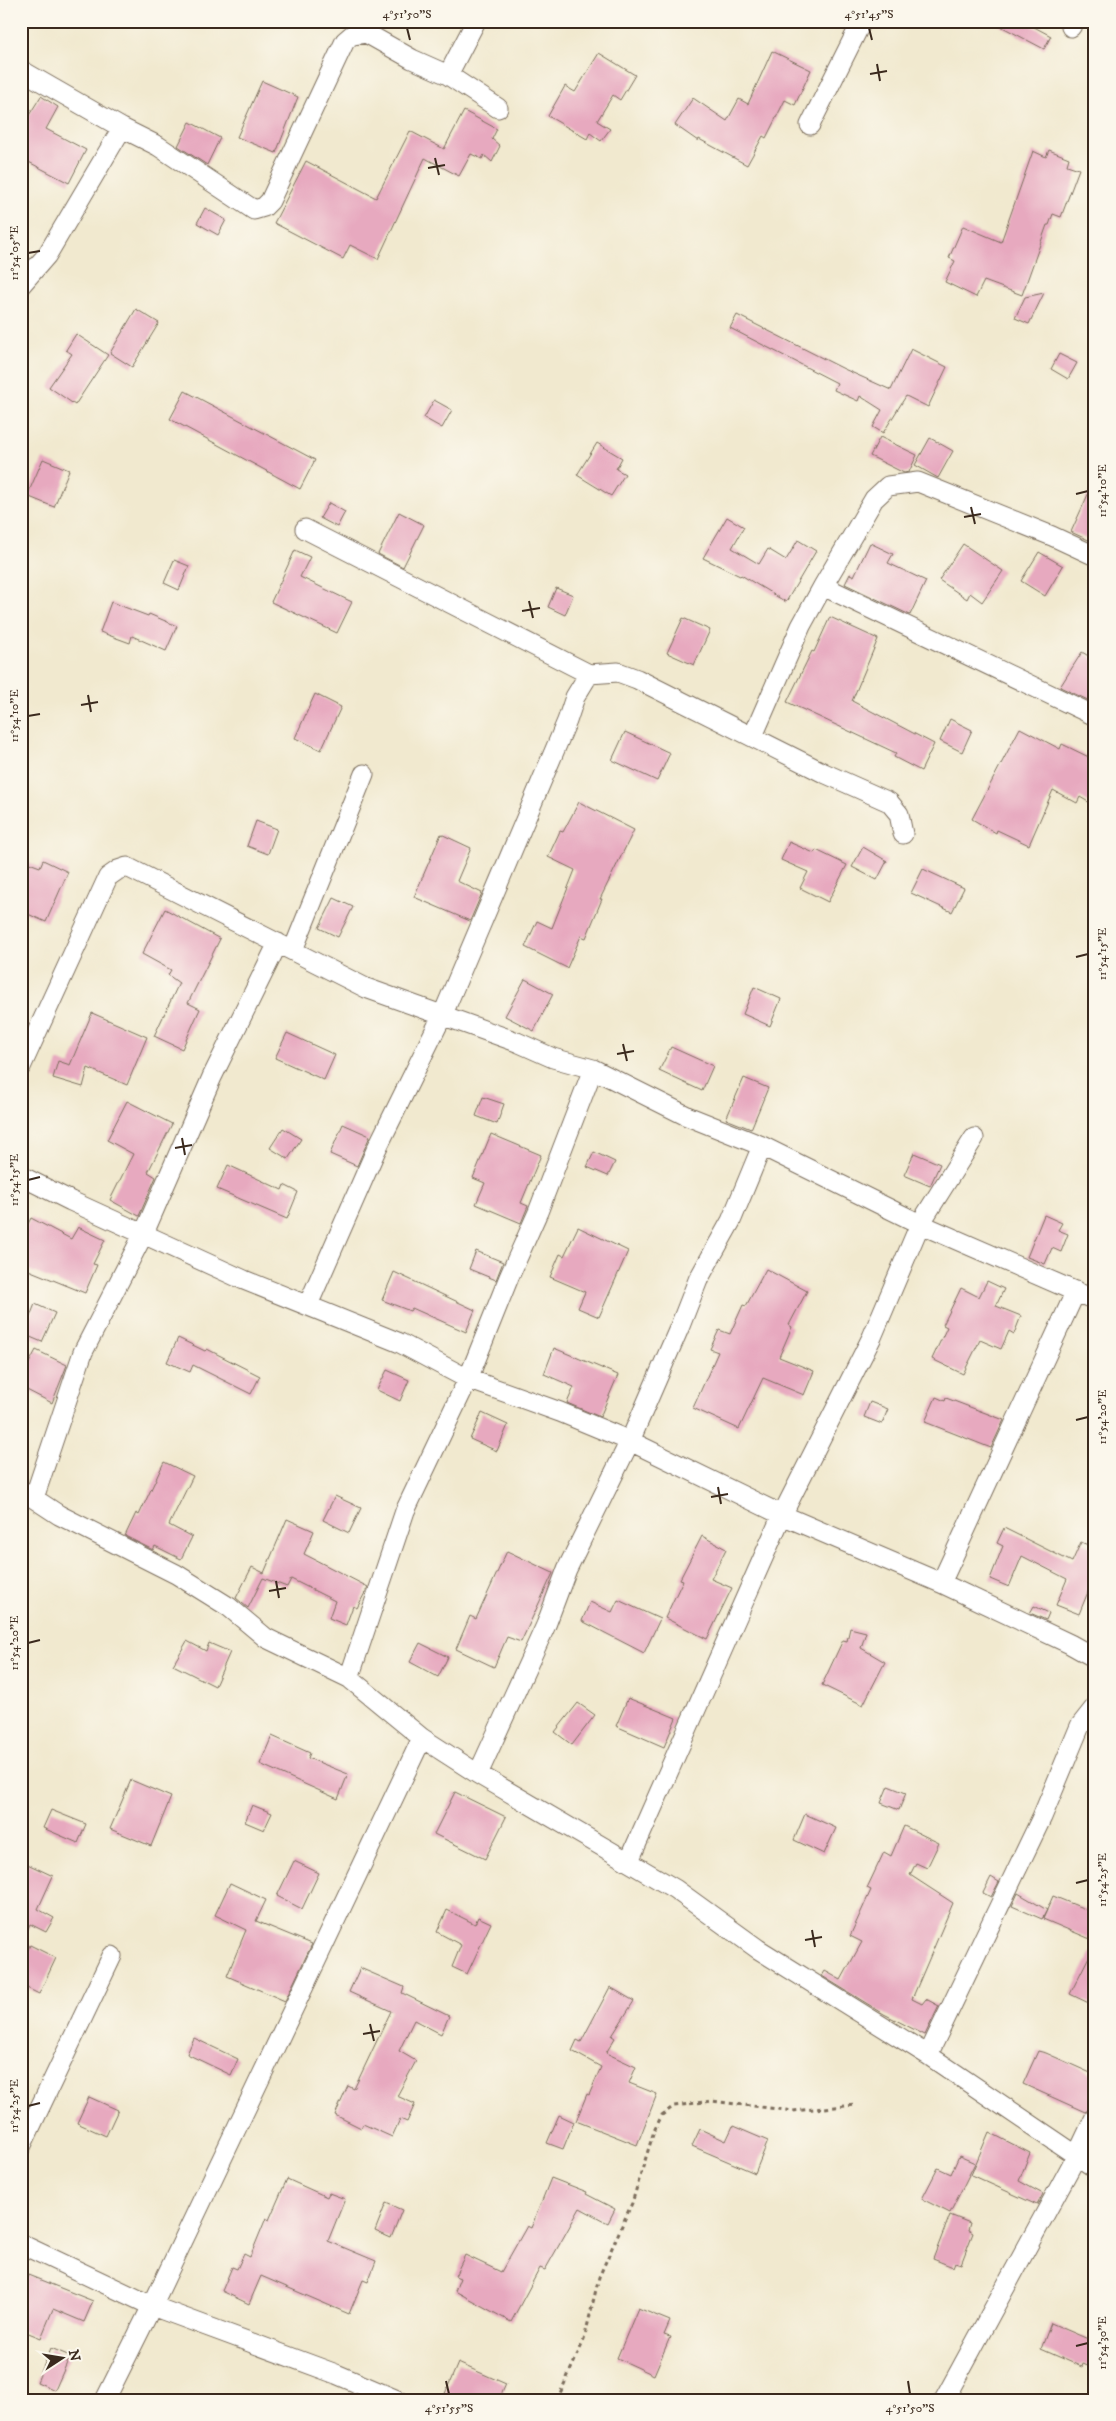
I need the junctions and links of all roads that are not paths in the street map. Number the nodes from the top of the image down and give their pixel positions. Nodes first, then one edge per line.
1 (476, 21) edge
2 (862, 21) edge
3 (21, 70) edge
4 (448, 75) junction
5 (498, 108) dead end
6 (810, 125) dead end
7 (122, 128) junction
8 (21, 285) edge
9 (305, 529) dead end
10 (1095, 556) edge
11 (823, 586) junction
12 (589, 674) junction
13 (1095, 716) edge
14 (753, 736) junction
15 (364, 774) dead end
16 (903, 834) dead end
17 (286, 946) junction
18 (442, 1014) junction
19 (21, 1067) edge
20 (594, 1069) junction
21 (974, 1138) dead end
22 (762, 1146) junction
23 (21, 1176) edge
24 (920, 1224) junction
25 (144, 1233) junction
26 (1076, 1291) junction
27 (1095, 1300) edge
28 (308, 1305) junction
29 (468, 1379) junction
30 (630, 1441) junction
31 (28, 1494) edge
32 (782, 1515) junction
33 (941, 1583) junction
34 (1095, 1658) edge
35 (349, 1678) junction
36 (1095, 1707) edge
37 (422, 1738) junction
38 (478, 1774) junction
39 (629, 1861) junction
40 (112, 1956) dead end
41 (928, 2056) junction
42 (1095, 2118) edge
43 (21, 2147) edge
44 (1076, 2157) junction
45 (1095, 2168) edge
46 (21, 2244) edge
47 (152, 2306) junction
48 (105, 2400) edge
49 (397, 2400) edge
50 (944, 2400) edge

1 - 4 street
2 - 6 street
3 - 7 street
4 - 5 street
4 - 7 street
7 - 8 street
9 - 12 street
10 - 11 street
11 - 13 street
11 - 14 street
12 - 14 street
12 - 18 street
14 - 16 street
15 - 17 street
17 - 18 street
17 - 19 street
17 - 25 street
18 - 20 street
18 - 28 street
20 - 22 street
20 - 29 street
21 - 24 street
22 - 24 street
22 - 30 street
23 - 25 street
24 - 26 street
24 - 32 street
25 - 28 street
25 - 31 street
26 - 27 street
26 - 33 street
28 - 29 street
29 - 30 street
29 - 35 street
30 - 32 street
30 - 38 street
31 - 35 street
32 - 33 street
32 - 39 street
33 - 34 street
35 - 37 street
36 - 41 street
37 - 38 street
37 - 47 street
38 - 39 street
39 - 41 street
40 - 43 street
41 - 44 street
42 - 44 street
44 - 45 street
44 - 50 street
46 - 47 street
47 - 48 street
47 - 49 street

